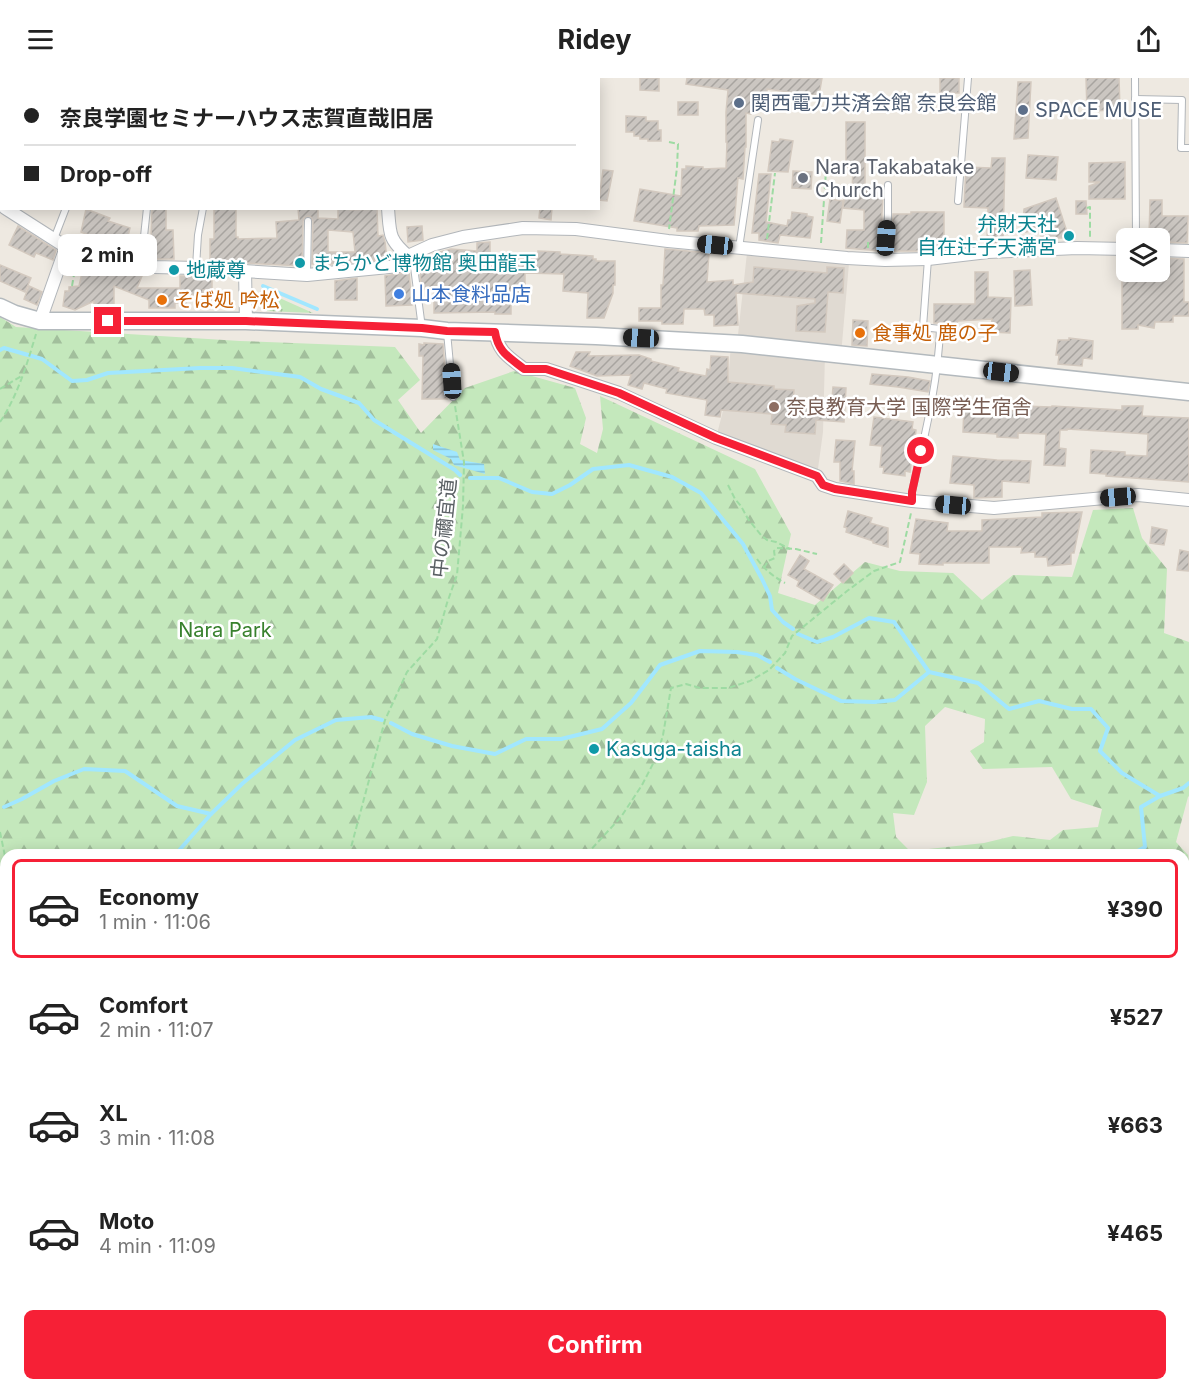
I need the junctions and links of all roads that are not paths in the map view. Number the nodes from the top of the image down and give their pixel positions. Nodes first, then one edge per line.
1 (968, 78) edge
2 (1135, 78) edge
3 (1135, 99) junction
4 (1186, 100) edge
5 (758, 120) dead end
6 (1189, 148) edge
7 (888, 185) dead end
8 (958, 201) dead end
9 (8, 210) edge
10 (65, 210) edge
11 (147, 210) edge
12 (202, 210) edge
13 (388, 210) edge
14 (308, 222) dead end
15 (1136, 228) edge
16 (54, 239) junction
17 (66, 247) junction
18 (739, 248) junction
19 (1116, 249) edge
20 (1170, 250) edge
21 (1189, 251) edge
22 (408, 256) junction
23 (928, 259) junction
24 (885, 260) junction
25 (141, 265) junction
26 (196, 268) junction
27 (245, 272) junction
28 (308, 274) junction
29 (0, 307) edge
30 (40, 321) junction
31 (246, 321) junction
32 (422, 328) junction
33 (447, 331) junction
34 (495, 332) junction
35 (938, 365) junction
36 (1189, 392) edge
37 (453, 397) road end
38 (1189, 500) edge
39 (912, 501) junction

1 - 8 lane
2 - 3 lane
3 - 4 lane
3 - 15 lane
4 - 6 lane
5 - 18 lane
7 - 24 lane
9 - 16 street
10 - 16 lane
11 - 25 lane
12 - 26 lane
13 - 22 street
14 - 28 lane
16 - 17 street
17 - 25 street
17 - 30 street
18 - 22 street
18 - 24 street
19 - 23 street
20 - 21 street
22 - 28 street
22 - 32 lane
23 - 24 street
23 - 35 lane
25 - 26 street
26 - 27 street
27 - 28 street
27 - 31 street
29 - 30 street
30 - 31 street
31 - 32 street
32 - 33 street
33 - 34 street
33 - 37 lane
34 - 35 street
34 - 39 street
35 - 36 street
35 - 39 lane
38 - 39 street

